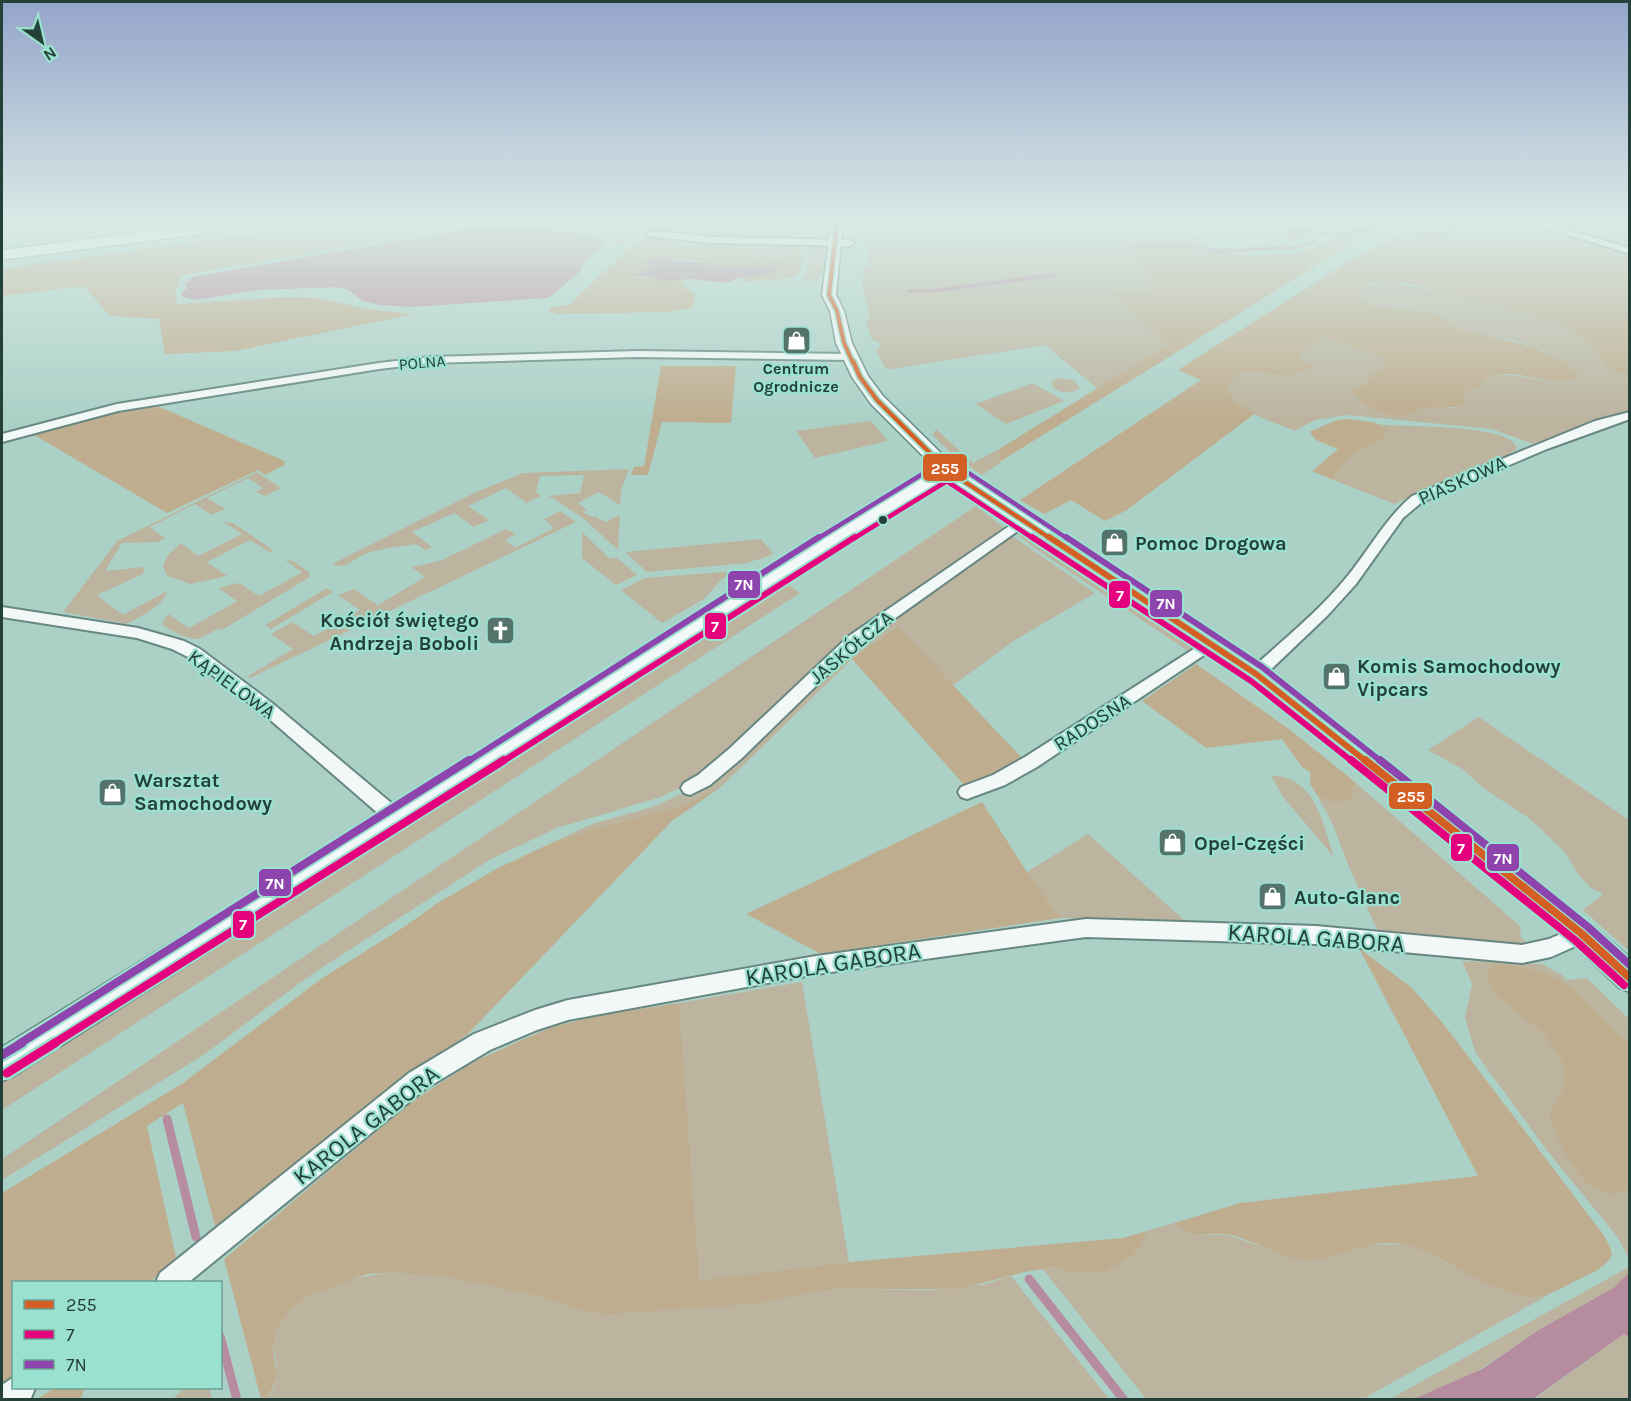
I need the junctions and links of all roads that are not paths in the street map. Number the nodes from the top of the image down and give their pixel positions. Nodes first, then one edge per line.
1 (829, 288) edge
2 (843, 288) edge
3 (837, 311) junction
4 (850, 357) junction
5 (1629, 415) edge
6 (2, 438) edge
7 (947, 470) junction
8 (1024, 520) junction
9 (2, 612) edge
10 (1211, 644) junction
11 (1256, 674) junction
12 (690, 788) dead end
13 (967, 792) dead end
14 (395, 817) junction
15 (1582, 934) junction
16 (1629, 978) edge
17 (2, 1065) edge
18 (170, 1281) edge
19 (20, 1389) edge
20 (3, 1400) edge

1 - 3 main road
2 - 3 main road
3 - 4 main road
4 - 6 street, POLNA
4 - 7 main road
5 - 11 street, PIASKOWA
7 - 8 main road
7 - 14 main road
8 - 10 main road
8 - 12 street, JASKÓŁCZA
9 - 14 street, KĄPIELOWA
10 - 11 main road
10 - 13 street, RADOSNA
11 - 15 main road
14 - 17 main road
15 - 16 main road
15 - 18 street, KAROLA GABORA
19 - 20 street

